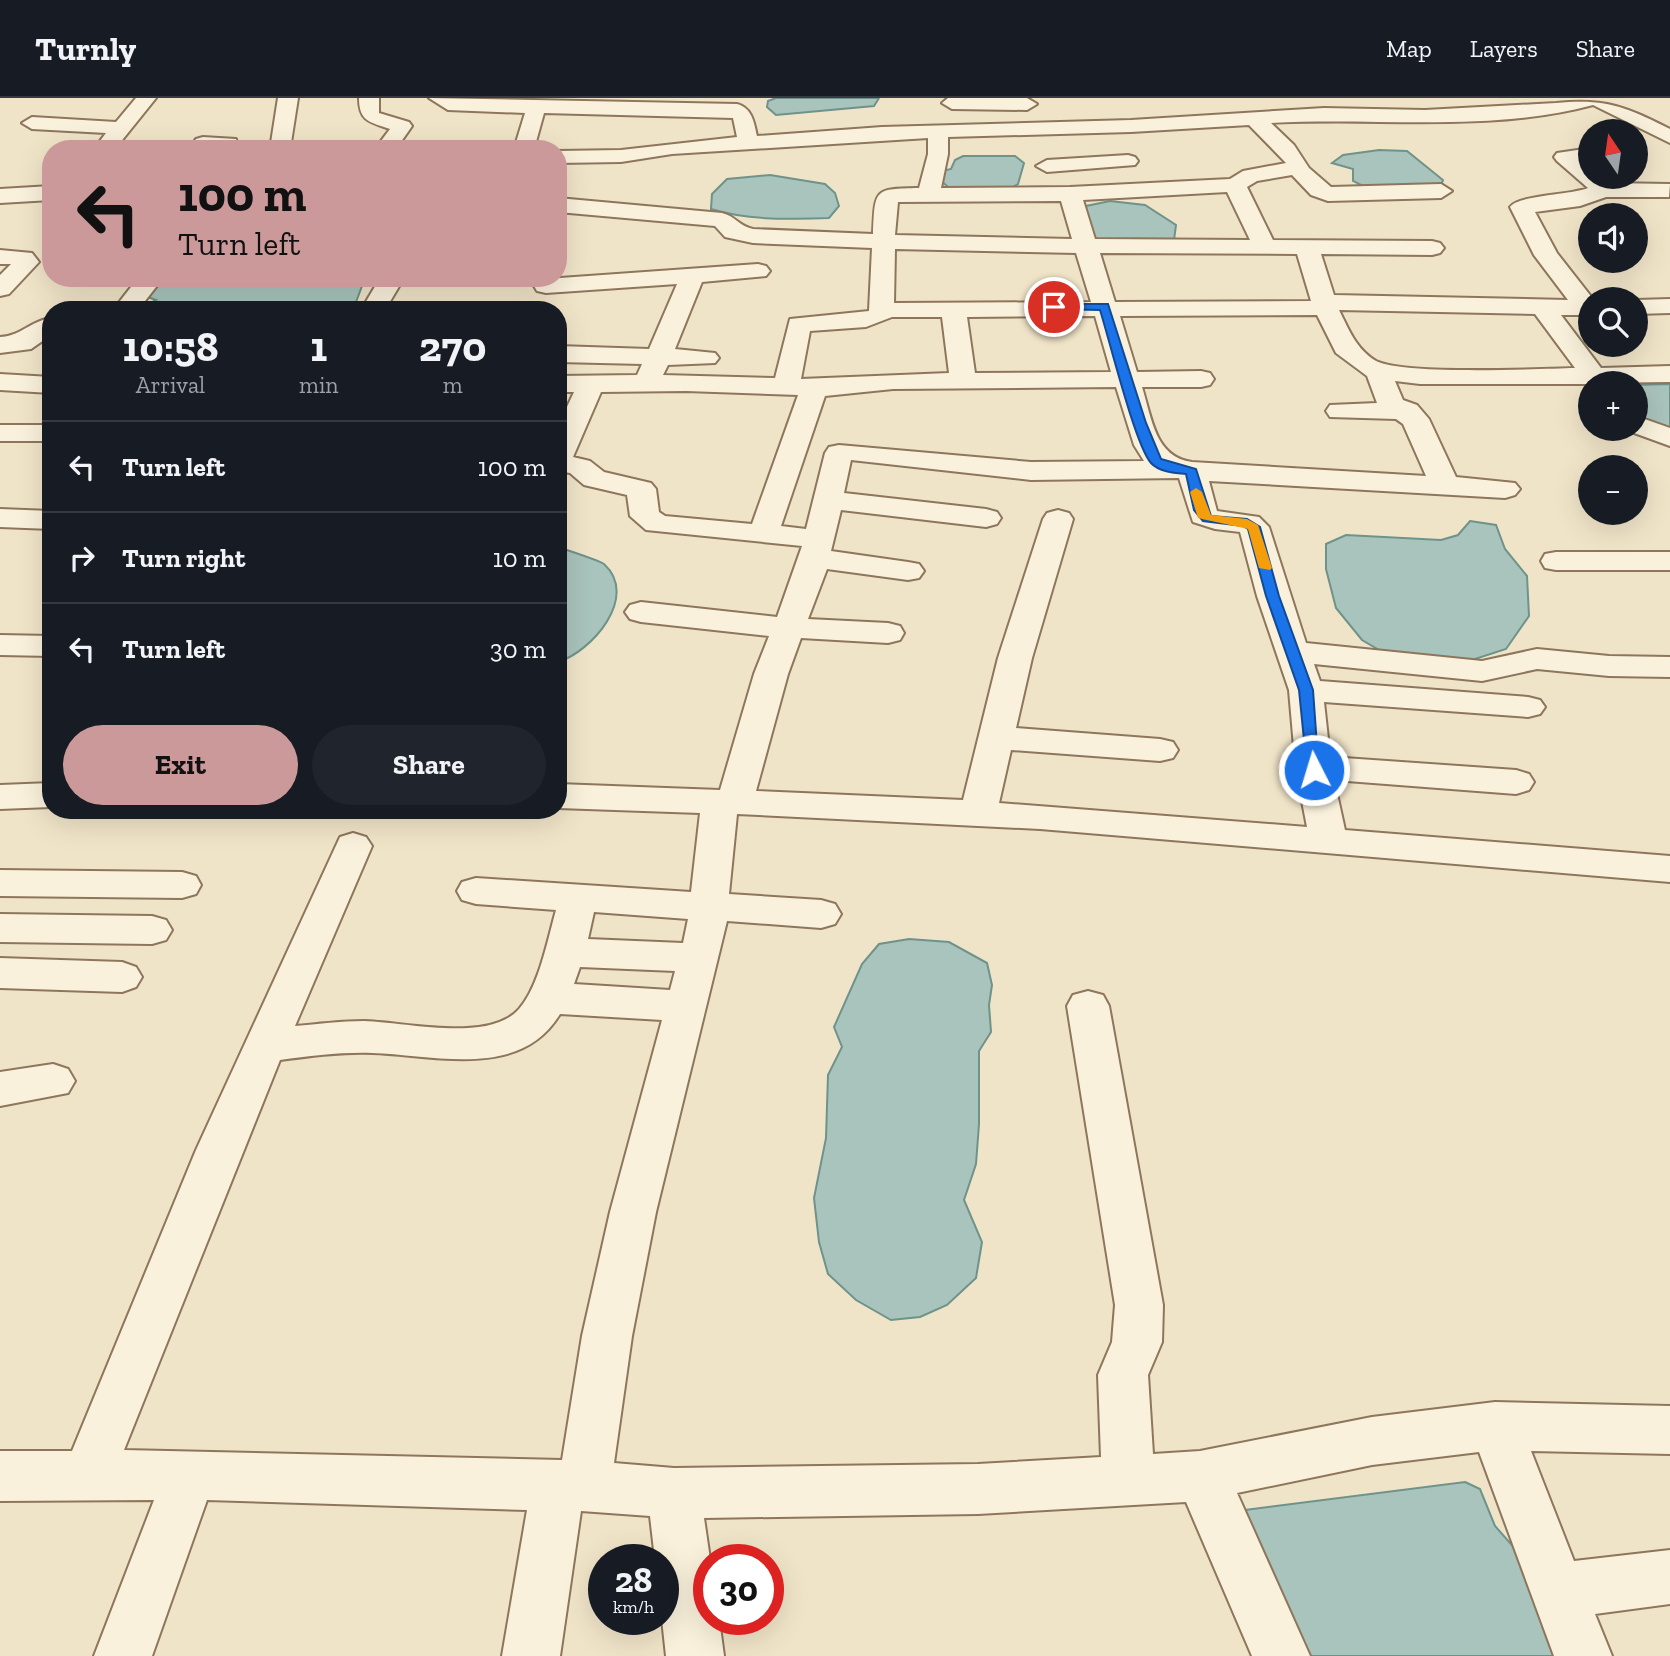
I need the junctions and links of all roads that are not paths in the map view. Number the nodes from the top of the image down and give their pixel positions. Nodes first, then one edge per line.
1 (146, 98) edge
2 (288, 98) edge
3 (369, 98) edge
4 (439, 98) edge
5 (952, 100) edge
6 (1599, 100) edge
7 (643, 103) edge
8 (525, 104) edge
9 (738, 104) edge
10 (1537, 104) edge
11 (1164, 105) dead end
12 (1304, 106) edge
13 (1253, 118) junction
14 (32, 123) dead end
15 (1177, 123) junction
16 (1102, 127) junction
17 (119, 128) junction
18 (1023, 129) junction
19 (943, 131) junction
20 (1667, 134) edge
21 (1578, 139) edge
22 (110, 140) edge
23 (284, 140) edge
24 (392, 140) edge
25 (524, 140) edge
26 (748, 144) junction
27 (1578, 155) edge
28 (567, 157) edge
29 (1128, 161) junction
30 (1046, 166) dead end
31 (1298, 169) junction
32 (1578, 169) edge
33 (1648, 180) edge
34 (1235, 185) junction
35 (1146, 188) junction
36 (1603, 190) joint
37 (1441, 191) dead end
38 (1670, 191) edge
39 (929, 193) junction
40 (42, 194) edge
41 (1070, 194) junction
42 (0, 196) edge
43 (567, 209) edge
44 (759, 236) junction
45 (883, 241) junction
46 (1085, 247) junction
47 (1265, 248) junction
48 (1307, 248) junction
49 (1432, 248) dead end
50 (0, 257) edge
51 (691, 276) junction
52 (567, 281) edge
53 (144, 287) edge
54 (0, 289) edge
55 (1578, 294) edge
56 (132, 301) edge
57 (1326, 305) junction
58 (1105, 306) junction
59 (1670, 306) edge
60 (1648, 307) edge
61 (1578, 308) edge
62 (953, 309) junction
63 (1544, 309) junction
64 (882, 310) junction
65 (42, 330) edge
66 (1, 332) edge
67 (567, 354) edge
68 (659, 356) junction
69 (724, 358) dead end
70 (765, 360) dead end
71 (1378, 371) junction
72 (1589, 371) edge
73 (1670, 374) edge
74 (1648, 375) edge
75 (798, 378) junction
76 (1201, 379) dead end
77 (1578, 379) edge
78 (1127, 380) junction
79 (963, 381) junction
80 (0, 382) edge
81 (591, 383) junction
82 (646, 383) junction
83 (42, 384) edge
84 (567, 384) edge
85 (1340, 411) dead end
86 (1406, 411) junction
87 (1648, 430) edge
88 (0, 433) edge
89 (42, 433) edge
90 (1670, 438) edge
91 (567, 439) edge
92 (567, 463) edge
93 (1182, 470) junction
94 (1445, 486) junction
95 (1505, 489) dead end
96 (829, 500) junction
97 (0, 518) edge
98 (986, 519) dead end
99 (1058, 519) dead end
100 (42, 520) edge
101 (762, 535) junction
102 (817, 548) junction
103 (1556, 561) dead end
104 (1670, 561) edge
105 (908, 570) dead end
106 (641, 612) dead end
107 (789, 628) junction
108 (888, 633) dead end
109 (0, 645) edge
110 (42, 646) edge
111 (1293, 652) junction
112 (1670, 667) edge
113 (1306, 690) junction
114 (1528, 707) dead end
115 (996, 738) junction
116 (1160, 750) dead end
117 (1314, 767) junction
118 (1516, 782) dead end
119 (42, 795) edge
120 (567, 796) edge
121 (0, 797) edge
122 (728, 802) junction
123 (978, 813) junction
124 (1329, 841) junction
125 (353, 846) dead end
126 (1, 865) edge
127 (1670, 869) edge
128 (182, 885) dead end
129 (476, 891) dead end
130 (579, 897) junction
131 (710, 905) junction
132 (821, 914) dead end
133 (0, 928) edge
134 (152, 930) dead end
135 (562, 953) junction
136 (698, 958) junction
137 (0, 973) edge
138 (122, 977) dead end
139 (548, 998) junction
140 (685, 1006) junction
141 (1088, 1006) dead end
142 (265, 1045) junction
143 (53, 1081) dead end
144 (0, 1088) edge
145 (1495, 1426) junction
146 (1670, 1430) edge
147 (88, 1475) junction
148 (190, 1475) junction
149 (0, 1476) edge
150 (1200, 1476) junction
151 (1128, 1479) junction
152 (571, 1486) junction
153 (674, 1493) junction
154 (1670, 1577) edge
155 (1560, 1591) junction
156 (124, 1656) edge
157 (531, 1656) edge
158 (695, 1656) edge
159 (1281, 1656) edge
160 (1583, 1656) edge

1 - 17 street
2 - 23 street
3 - 24 street
4 - 8 street
5 - 18 street
5 - 19 street
6 - 10 street
6 - 20 street
7 - 8 street
7 - 9 street
8 - 25 street
9 - 26 street
10 - 12 street
10 - 21 street
11 - 15 street
12 - 13 street
13 - 15 street
13 - 31 street
14 - 17 street
15 - 16 street
16 - 18 street
16 - 29 street
17 - 22 street
18 - 19 street
19 - 26 street
19 - 39 street
26 - 28 street
27 - 32 street
29 - 30 street
29 - 35 street
31 - 34 street
31 - 37 street
33 - 38 street
34 - 35 street
34 - 47 street
35 - 41 street
36 - 38 street
36 - 55 street
39 - 41 street
39 - 45 street
40 - 42 street
41 - 46 street
43 - 44 street
44 - 45 street
44 - 51 street
45 - 46 street
45 - 64 street
46 - 47 street
46 - 58 street
47 - 48 street
48 - 49 street
48 - 57 street
50 - 54 street
51 - 52 street
51 - 68 street
53 - 56 street
57 - 58 street
57 - 63 street
57 - 71 street
58 - 62 street
58 - 78 street
59 - 60 street
61 - 63 street
62 - 64 street
62 - 79 street
63 - 72 street
64 - 75 street
65 - 66 street
67 - 68 street
68 - 69 street
68 - 82 street
70 - 75 street
71 - 77 street
71 - 86 street
73 - 74 street
75 - 79 street
75 - 82 street
75 - 101 street
76 - 78 street
78 - 79 street
78 - 93 street
80 - 83 street
81 - 82 street
81 - 84 street
81 - 91 street
85 - 86 street
86 - 94 street
87 - 90 street
88 - 89 street
92 - 101 street
93 - 94 street
93 - 96 street
93 - 111 street
94 - 95 street
96 - 98 street
96 - 102 street
97 - 100 street
99 - 115 street
101 - 102 street
102 - 105 street
102 - 107 street
103 - 104 street
106 - 107 street
107 - 108 street
107 - 122 street
109 - 110 street
111 - 112 street
111 - 113 street
113 - 114 street
113 - 117 street
115 - 116 street
115 - 123 street
117 - 118 street
117 - 124 street
119 - 121 street
120 - 122 street
122 - 123 street
122 - 131 street
123 - 124 street
124 - 127 street
125 - 142 street
126 - 128 street
129 - 130 street
130 - 131 street
130 - 135 street
131 - 132 street
131 - 136 street
133 - 134 street
135 - 136 street
135 - 139 street
136 - 140 street
137 - 138 street
139 - 140 street
139 - 142 street
140 - 152 street
141 - 151 street
142 - 147 street
143 - 144 street
145 - 146 street
145 - 150 street
145 - 155 street
147 - 148 street
147 - 149 street
148 - 152 street
148 - 156 street
150 - 151 street
150 - 159 street
151 - 153 street
152 - 153 street
152 - 157 street
153 - 158 street
154 - 155 street
155 - 160 street

